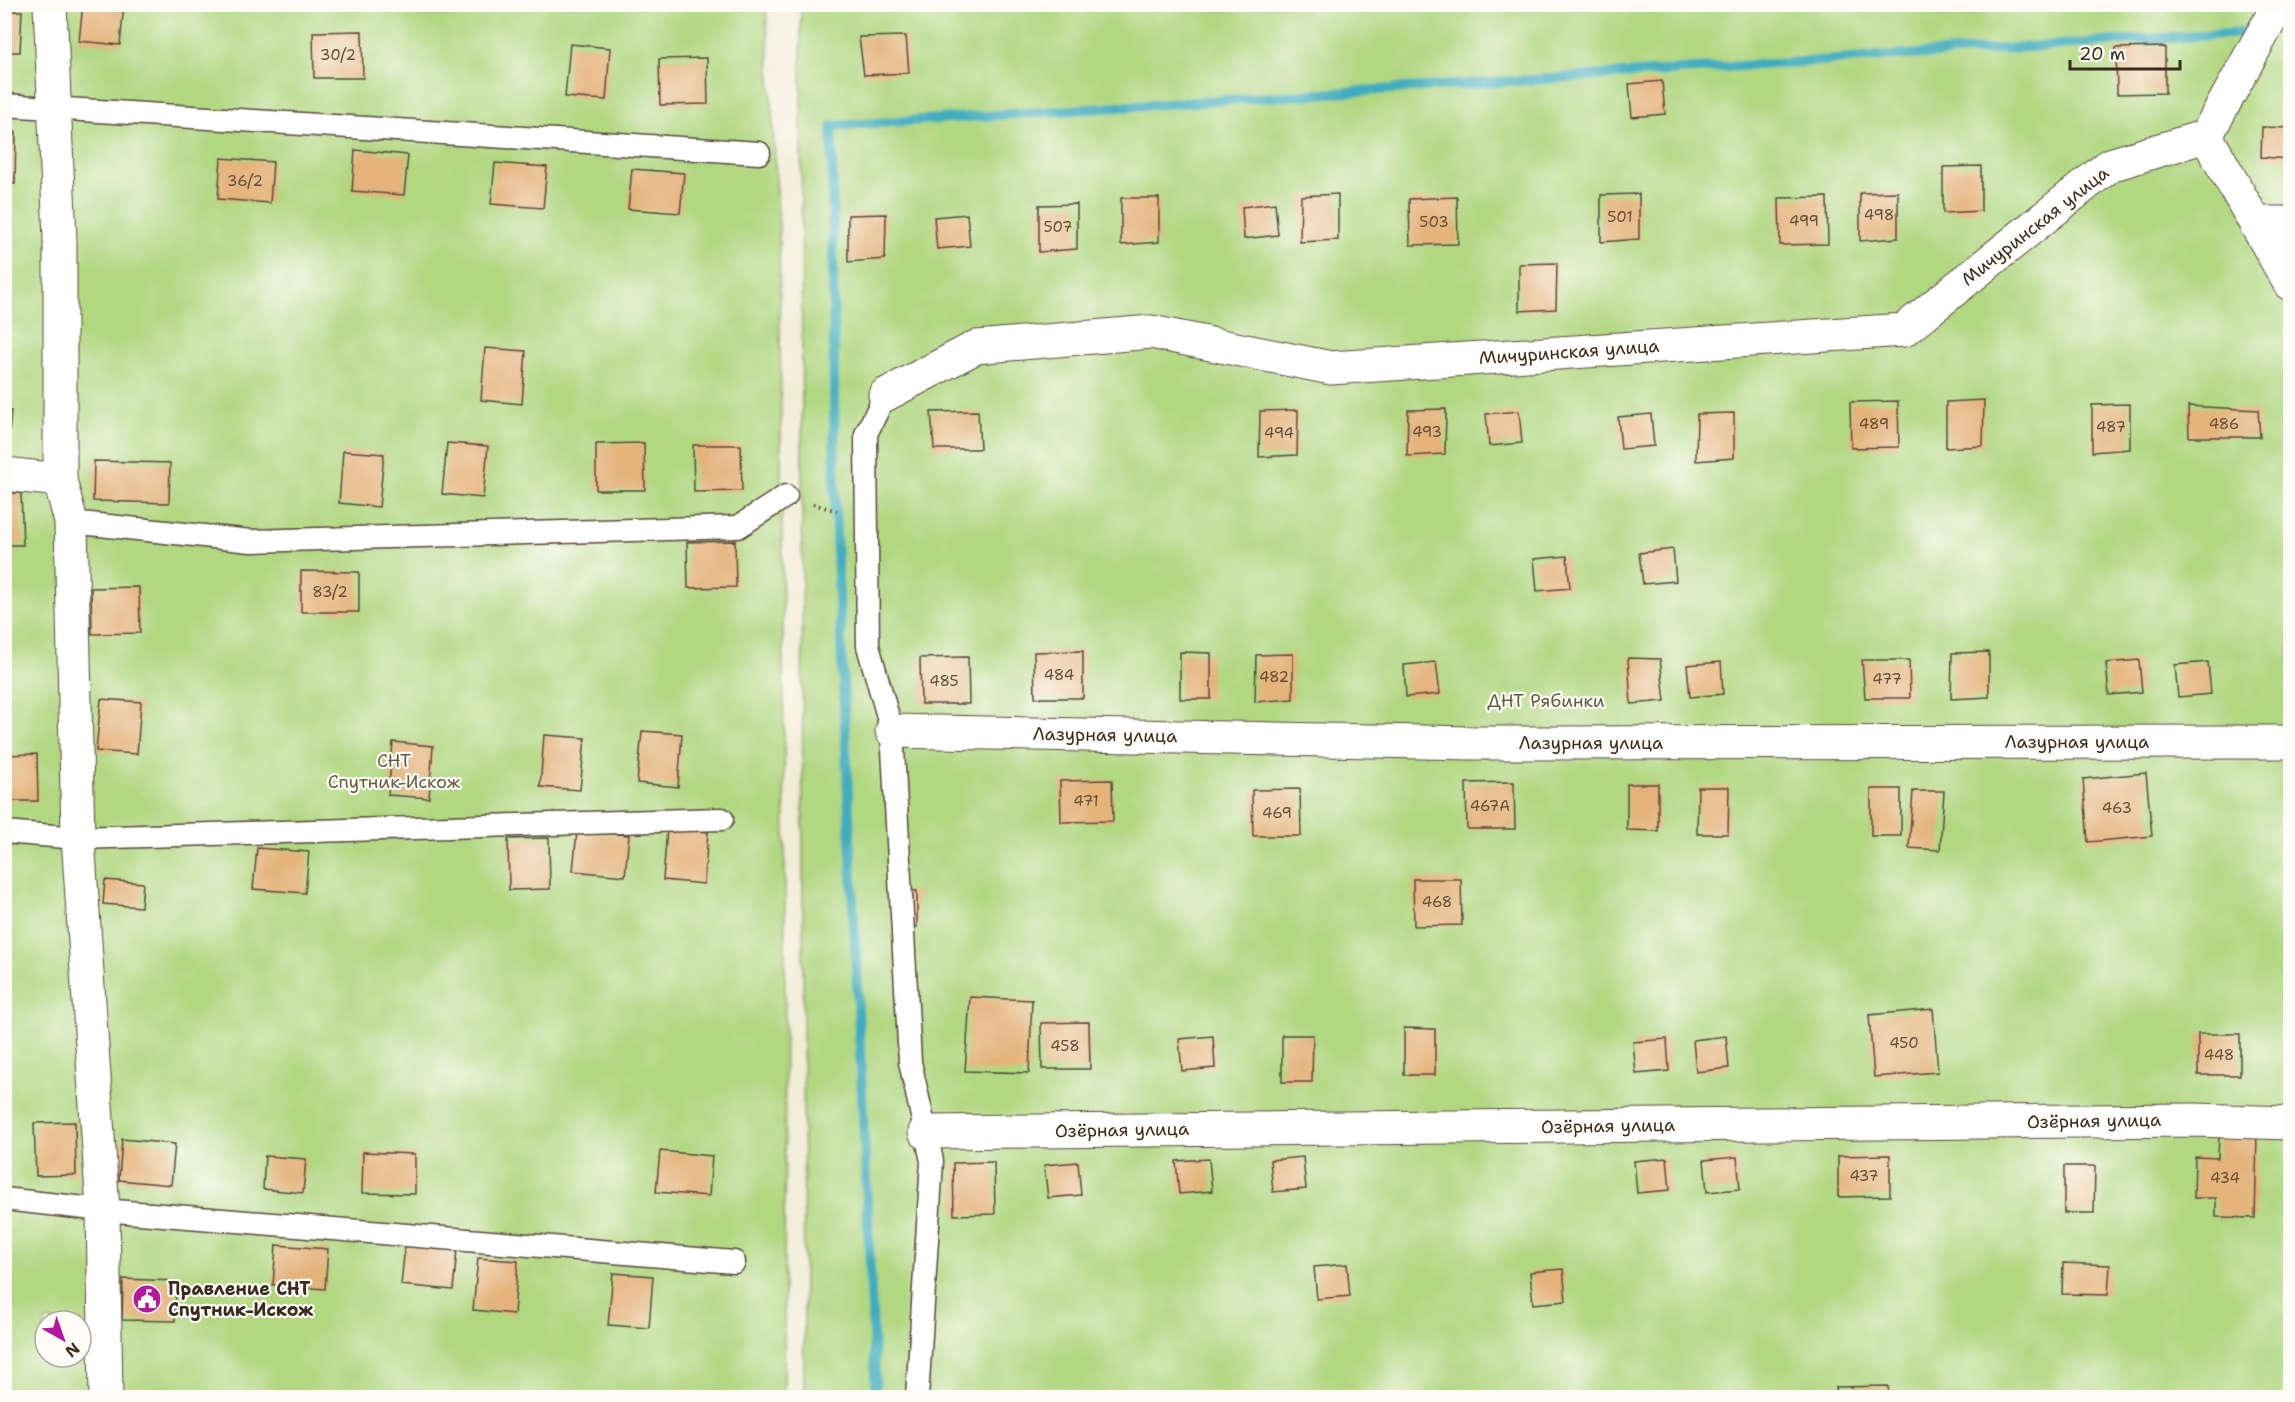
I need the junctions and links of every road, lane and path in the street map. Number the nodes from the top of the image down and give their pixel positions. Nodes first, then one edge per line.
1 (50, 4) edge
2 (2279, 4) edge
3 (4, 105) edge
4 (55, 109) junction
5 (2206, 136) junction
6 (759, 153) dead end
7 (2257, 223) junction
8 (2290, 223) edge
9 (2290, 284) edge
10 (885, 395) joint
11 (4, 474) edge
12 (60, 480) junction
13 (786, 496) joint
14 (867, 519) junction
15 (71, 522) junction
16 (892, 731) junction
17 (2290, 742) edge
18 (722, 819) dead end
19 (4, 832) edge
20 (78, 838) junction
21 (2290, 1123) edge
22 (926, 1132) junction
23 (4, 1199) edge
24 (103, 1210) junction
25 (734, 1262) dead end
26 (106, 1398) edge
27 (917, 1398) edge

1 - 4 street
2 - 5 street
3 - 4 lane
4 - 6 lane
4 - 12 street
5 - 7 street
5 - 10 street, Мичуринская улица
7 - 8 street
7 - 9 street
10 - 14 lane
11 - 12 street
12 - 15 street
13 - 14 path
13 - 15 lane
14 - 16 lane
15 - 20 street
16 - 17 street, Лазурная улица
16 - 22 lane
18 - 20 lane
19 - 20 lane
20 - 24 street
21 - 22 street, Озёрная улица
22 - 27 lane
23 - 24 lane
24 - 25 lane
24 - 26 street

